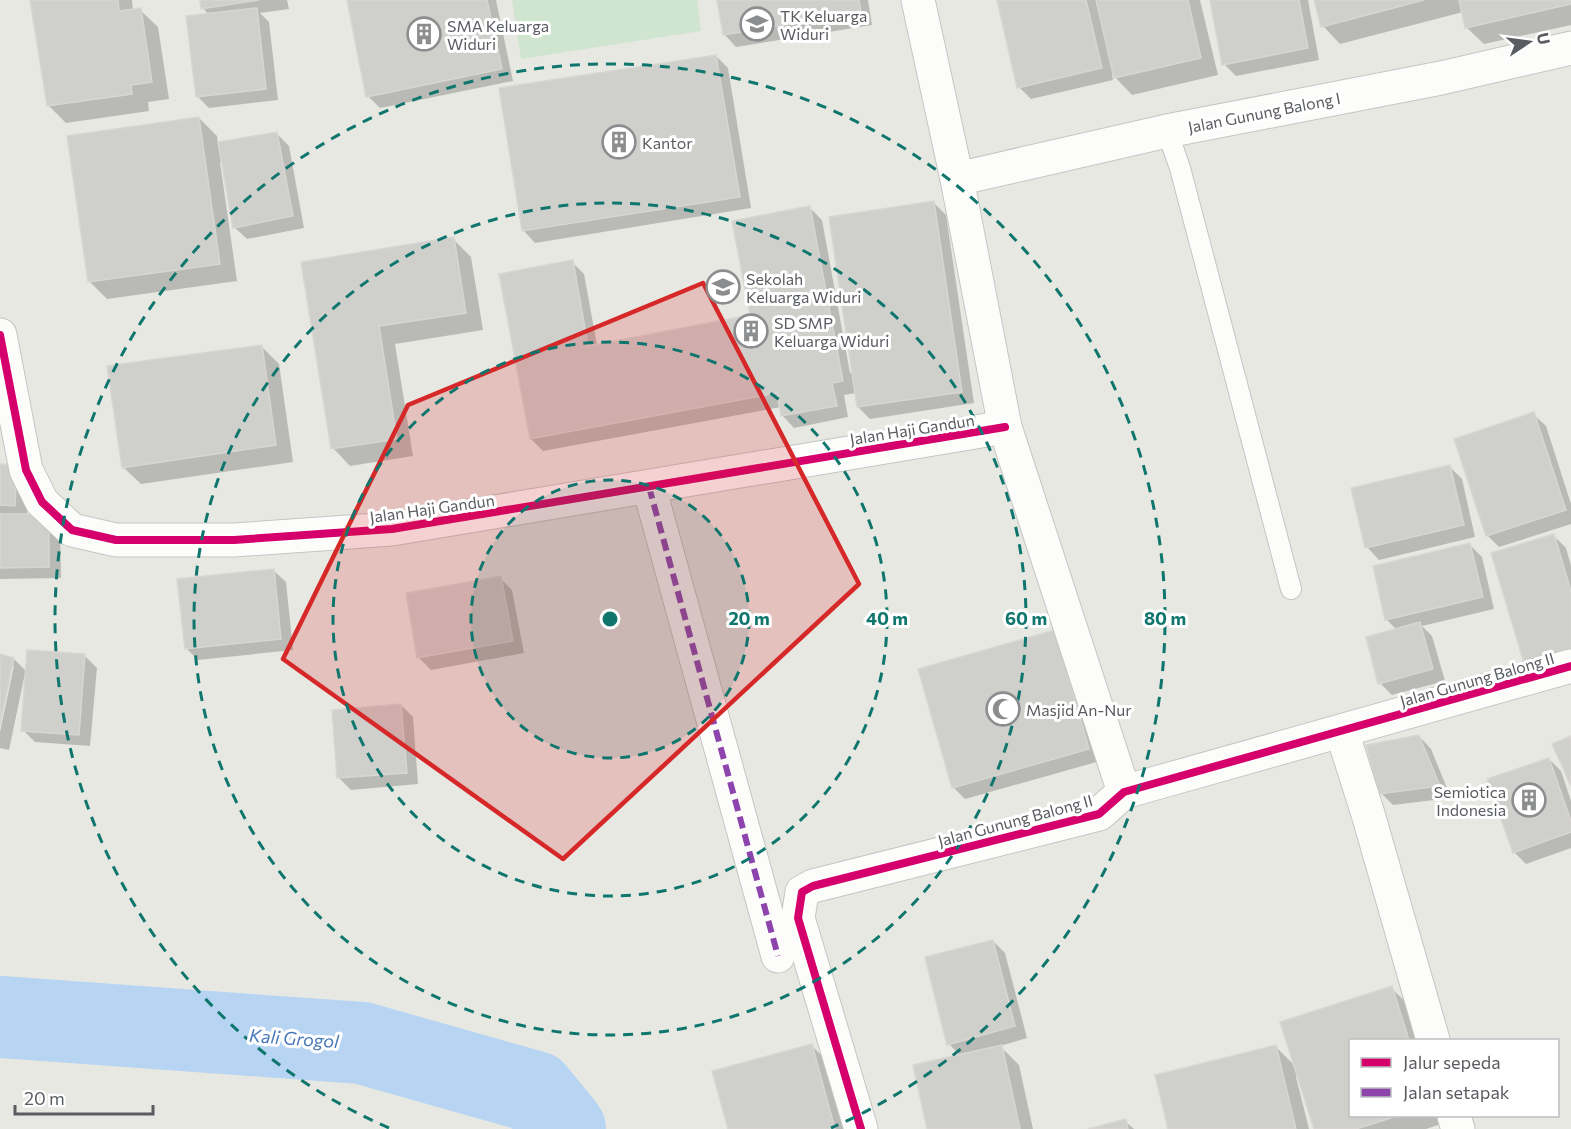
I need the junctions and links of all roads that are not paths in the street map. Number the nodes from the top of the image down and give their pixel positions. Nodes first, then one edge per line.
1 (918, 0) edge
2 (1571, 48) edge
3 (1167, 131) junction
4 (957, 180) junction
5 (0, 335) edge
6 (1005, 427) junction
7 (649, 487) junction
8 (1290, 589) dead end
9 (1571, 666) edge
10 (1341, 732) junction
11 (1124, 792) junction
12 (778, 956) dead end
13 (1432, 1039) edge
14 (861, 1129) edge

1 - 4 street
2 - 3 street, Jalan Gunung Balong I
3 - 4 street, Jalan Gunung Balong I
3 - 8 lane
4 - 6 street
5 - 7 street, Jalan Haji Gandun
6 - 7 street, Jalan Haji Gandun
6 - 11 street
7 - 12 street
9 - 10 street, Jalan Gunung Balong II
10 - 11 street, Jalan Gunung Balong II
10 - 13 street
11 - 14 street, Jalan Gunung Balong II

